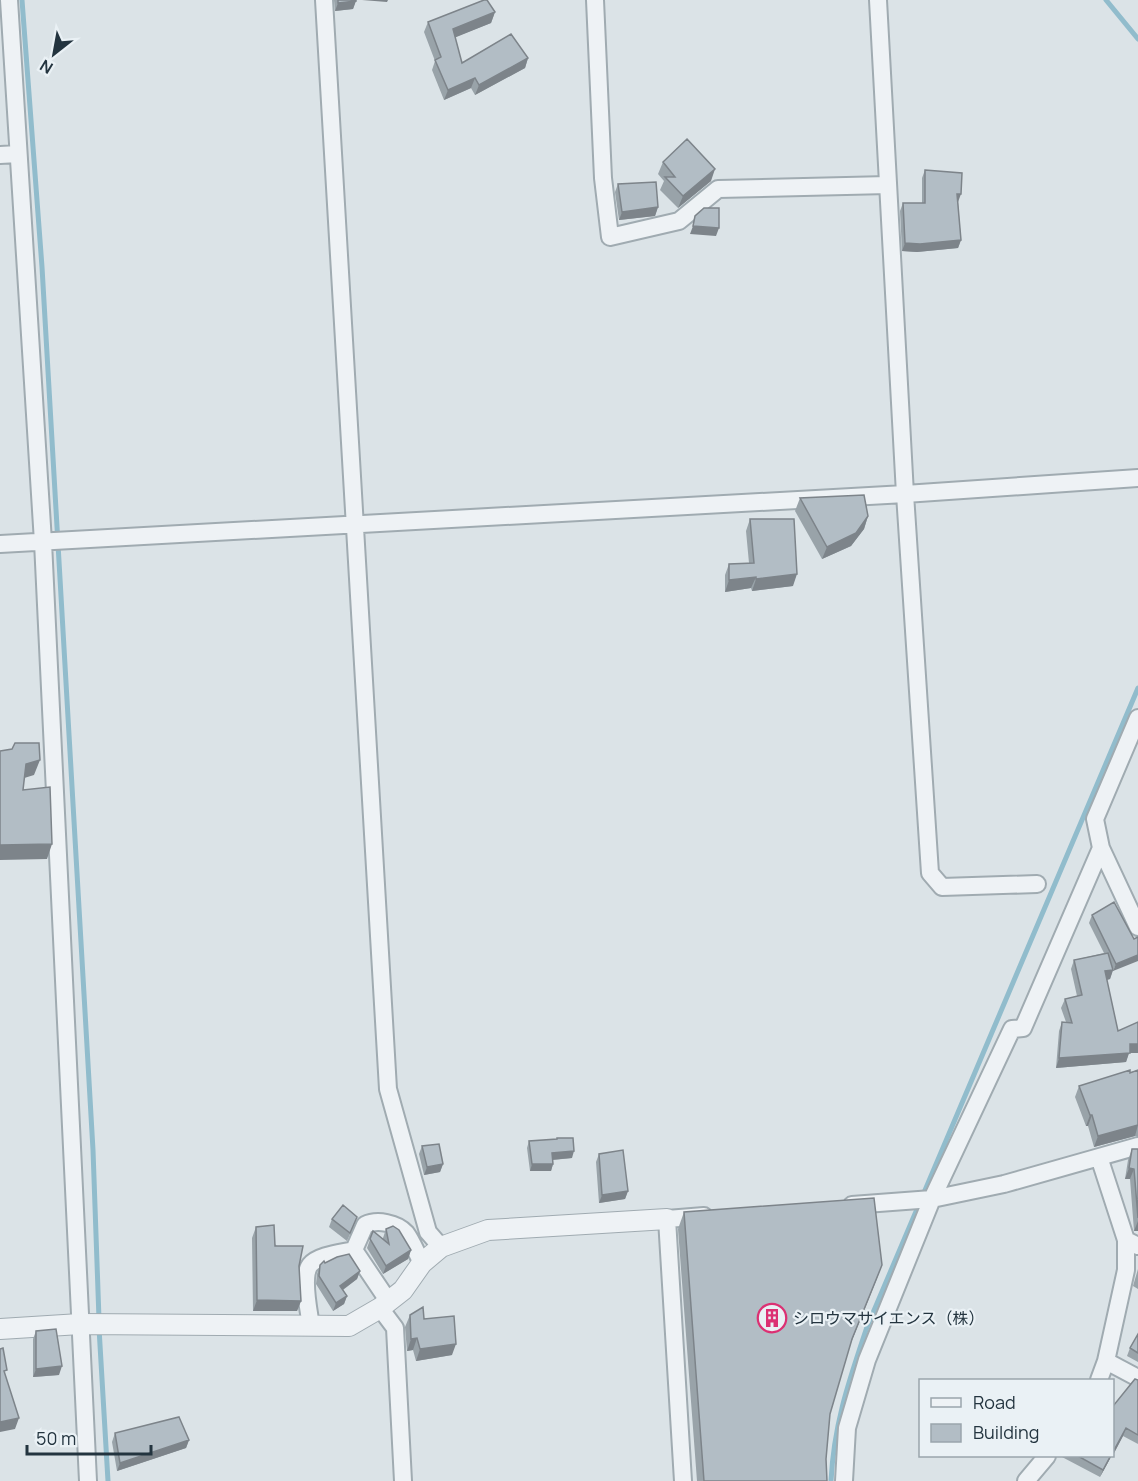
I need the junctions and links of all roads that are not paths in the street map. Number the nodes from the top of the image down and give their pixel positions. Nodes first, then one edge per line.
1 (9, 0) edge
2 (324, 0) edge
3 (595, 0) edge
4 (878, 0) edge
5 (18, 154) junction
6 (0, 155) edge
7 (888, 185) junction
8 (1138, 478) edge
9 (904, 494) junction
10 (354, 524) junction
11 (43, 542) junction
12 (0, 544) edge
13 (1138, 718) edge
14 (1101, 848) junction
15 (1037, 884) dead end
16 (1138, 927) edge
17 (1138, 1146) edge
18 (1099, 1157) junction
19 (932, 1199) junction
20 (840, 1206) edge
21 (725, 1215) edge
22 (667, 1219) junction
23 (1132, 1243) edge
24 (441, 1248) junction
25 (354, 1250) junction
26 (422, 1263) junction
27 (385, 1305) junction
28 (80, 1324) junction
29 (311, 1326) junction
30 (0, 1329) edge
31 (1106, 1362) junction
32 (1138, 1378) edge
33 (1099, 1379) edge
34 (1045, 1457) edge
35 (88, 1481) edge
36 (403, 1481) edge
37 (683, 1481) edge
38 (844, 1481) edge
39 (1026, 1481) edge

1 - 5 street
2 - 10 street
3 - 7 street
4 - 7 street
5 - 6 street
5 - 11 street
7 - 9 street
8 - 9 street
9 - 10 street
9 - 15 street
10 - 11 street
10 - 24 street
11 - 12 street
11 - 28 street
13 - 14 street
14 - 16 street
14 - 19 street
17 - 18 street
18 - 19 street
18 - 23 street
19 - 20 street
19 - 38 street
21 - 22 street
22 - 24 street
22 - 37 street
23 - 31 street
24 - 26 street
25 - 26 street
25 - 27 street
25 - 29 street
26 - 27 street
27 - 29 street
27 - 36 street
28 - 29 street
28 - 30 street
28 - 35 street
31 - 32 street
31 - 33 street
34 - 39 street

